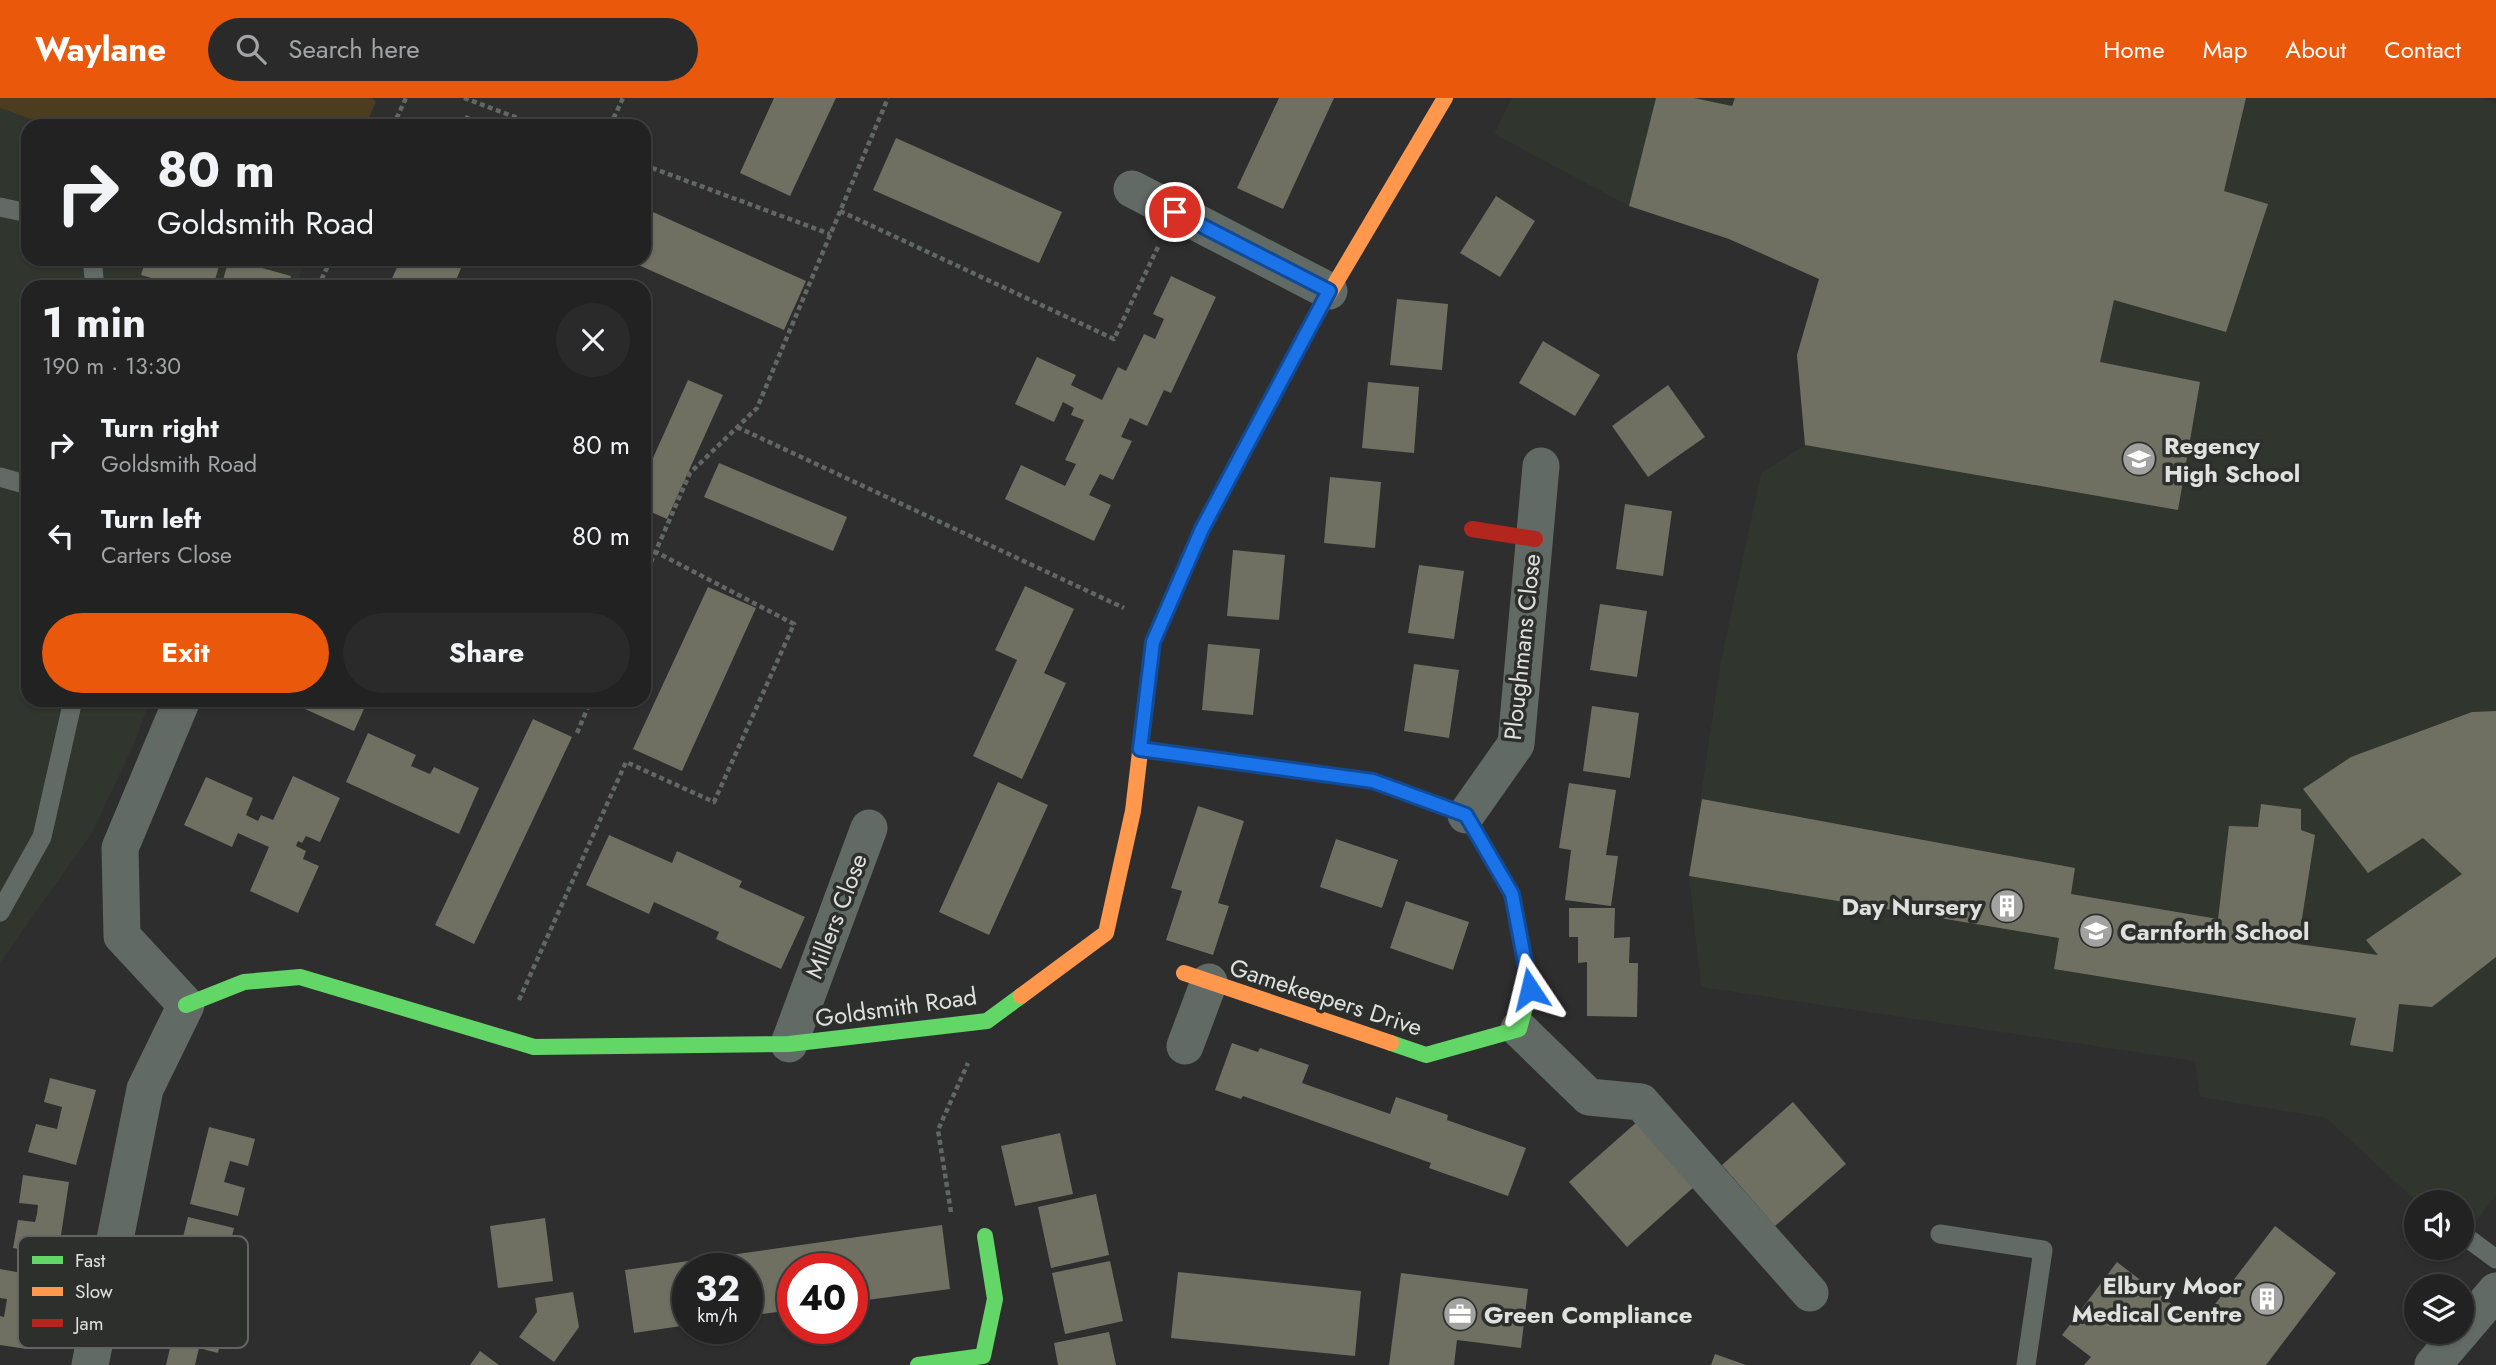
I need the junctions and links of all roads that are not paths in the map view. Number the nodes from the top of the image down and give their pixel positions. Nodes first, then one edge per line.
1 (1445, 98) edge
2 (1132, 189) dead end
3 (0, 207) edge
4 (21, 212) edge
5 (1329, 291) junction
6 (1541, 466) dead end
7 (0, 477) edge
8 (21, 483) edge
9 (1472, 529) dead end
10 (1535, 539) junction
11 (71, 707) edge
12 (179, 707) edge
13 (1140, 749) junction
14 (1466, 815) junction
15 (869, 828) dead end
16 (0, 912) edge
17 (1197, 977) joint
18 (186, 1005) junction
19 (1519, 1029) junction
20 (789, 1044) junction
21 (1185, 1046) dead end
22 (1940, 1234) dead end
23 (116, 1236) edge
24 (985, 1236) road end
25 (2474, 1243) edge
26 (2496, 1259) edge
27 (2496, 1292) edge
28 (1810, 1293) dead end
29 (2474, 1317) edge
30 (2451, 1344) edge
31 (985, 1361) edge
32 (918, 1365) edge
33 (2026, 1365) edge
34 (2433, 1365) edge

1 - 5 street, Goldsmith Road
2 - 5 street
3 - 4 lane
5 - 13 street, Goldsmith Road
6 - 10 street, Ploughmans Close
7 - 8 lane
9 - 10 street
10 - 14 street, Ploughmans Close
11 - 16 lane
12 - 18 street
13 - 14 street
13 - 20 street, Goldsmith Road
14 - 19 street
15 - 20 street, Millers Close
17 - 19 street, Gamekeepers Drive
17 - 21 street
18 - 20 street, Goldsmith Road
18 - 23 street
19 - 28 street
22 - 33 lane
24 - 31 street
25 - 26 lane
27 - 29 street
30 - 34 street
31 - 32 street

